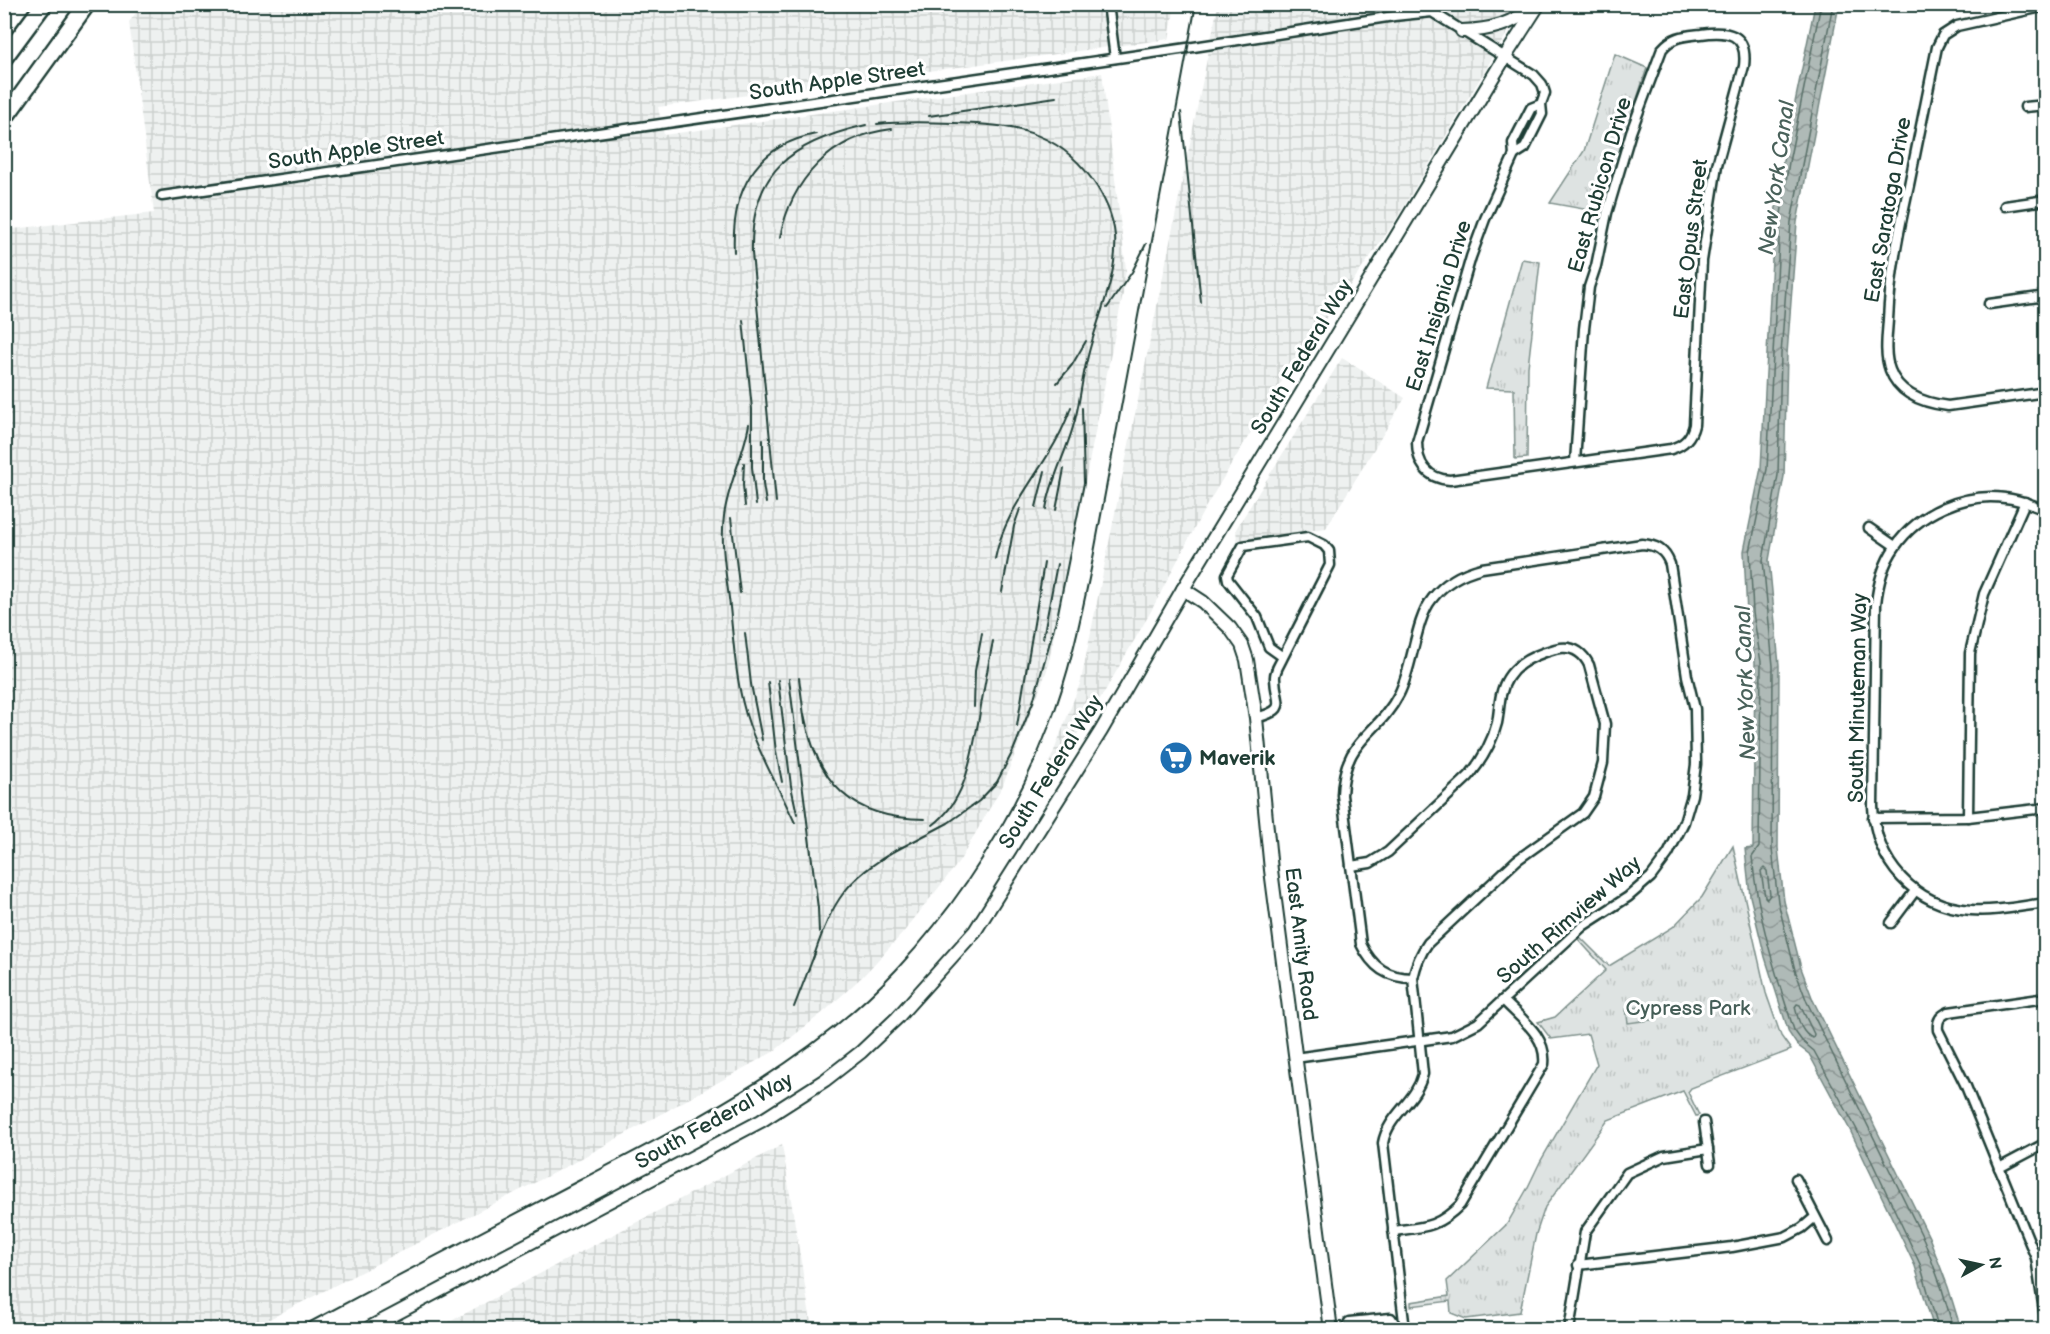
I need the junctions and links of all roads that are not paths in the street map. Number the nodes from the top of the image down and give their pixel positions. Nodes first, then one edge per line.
1 (44, 4) edge
2 (87, 4) edge
3 (1108, 4) edge
4 (1439, 4) edge
5 (1535, 4) edge
6 (1539, 4) edge
7 (2046, 6) edge
8 (1432, 12) junction
9 (1462, 31) junction
10 (1743, 47) joint
11 (1505, 57) junction
12 (4, 58) edge
13 (1115, 58) junction
14 (2046, 105) edge
15 (2025, 107) dead end
16 (4, 118) edge
17 (162, 196) dead end
18 (2046, 201) edge
19 (2005, 206) dead end
20 (2046, 296) edge
21 (1989, 304) dead end
22 (2046, 392) edge
23 (1575, 462) junction
24 (2025, 502) junction
25 (2046, 510) edge
26 (1869, 528) dead end
27 (1895, 546) junction
28 (1183, 589) junction
29 (1283, 657) junction
30 (1256, 718) junction
31 (2046, 808) edge
32 (1968, 817) junction
33 (1873, 818) junction
34 (1351, 866) junction
35 (1915, 891) junction
36 (2046, 903) edge
37 (1891, 923) dead end
38 (1413, 978) junction
39 (2046, 998) edge
40 (1503, 1000) junction
41 (1421, 1040) junction
42 (1295, 1058) junction
43 (1704, 1122) dead end
44 (2046, 1143) edge
45 (1708, 1149) junction
46 (1710, 1164) dead end
47 (1999, 1168) junction
48 (1796, 1179) dead end
49 (1815, 1217) junction
50 (1393, 1231) junction
51 (1828, 1241) dead end
52 (2046, 1257) edge
53 (2036, 1258) junction
54 (1578, 1265) junction
55 (2046, 1324) edge
56 (1400, 1326) edge
57 (365, 1329) edge
58 (1331, 1329) edge
59 (1346, 1329) edge
60 (1569, 1329) edge

1 - 12 highway
2 - 16 highway
3 - 13 street
4 - 8 street
5 - 9 main road
6 - 11 main road, South Federal Way
7 - 22 street, East Saratoga Drive
8 - 9 street
8 - 13 street, South Apple Street
9 - 11 street
10 - 23 street, East Opus Street
10 - 23 street, East Rubicon Drive
11 - 23 street, East Insignia Drive
11 - 28 main road, South Federal Way
13 - 17 street, South Apple Street
14 - 15 street
18 - 19 street
20 - 21 street
24 - 25 street, South Minuteman Way
24 - 27 street, South Minuteman Way
24 - 32 street
26 - 27 street
27 - 33 street, South Minuteman Way
28 - 30 main road, East Amity Road
28 - 57 main road, South Federal Way
29 - 29 street
29 - 30 street
30 - 42 main road, East Amity Road
31 - 32 street
32 - 33 street
33 - 35 street, South Minuteman Way
34 - 38 street
34 - 38 street
34 - 40 street, South Rimview Way
35 - 36 street
35 - 37 street
38 - 41 street
39 - 47 street
40 - 41 street, South Rimview Way
40 - 50 street
41 - 42 street, South Rimview Way
41 - 50 street
42 - 58 main road, East Amity Road
43 - 45 street
44 - 47 street
45 - 46 street
45 - 54 street
47 - 53 street
48 - 49 street
49 - 51 street
49 - 54 street
50 - 56 street
52 - 53 street
53 - 55 street
54 - 60 street
56 - 59 street

